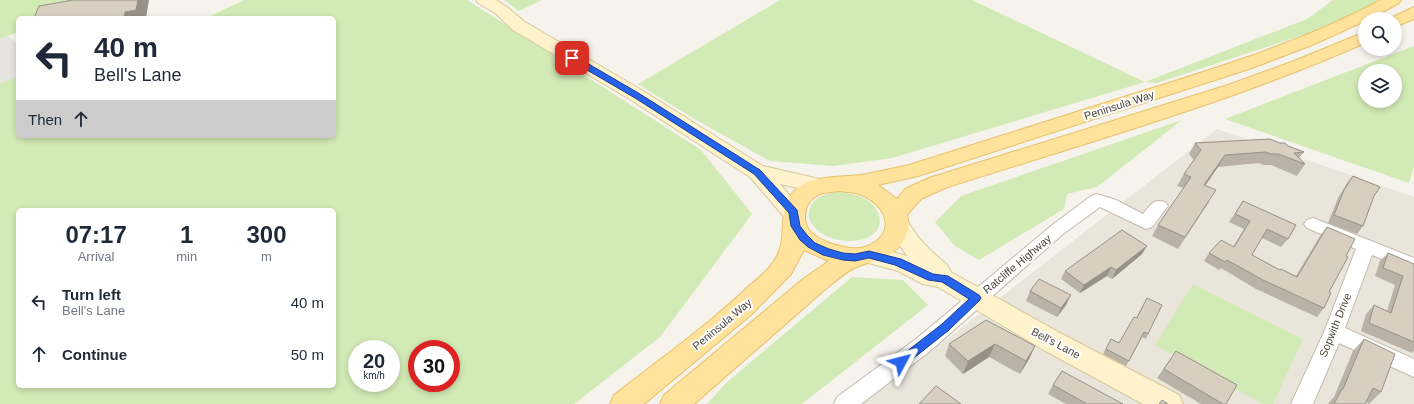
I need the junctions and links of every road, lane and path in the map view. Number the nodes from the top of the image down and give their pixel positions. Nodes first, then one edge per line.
1 (484, 0) edge
2 (1393, 0) edge
3 (1414, 12) edge
4 (1402, 18) edge
5 (1358, 40) edge
6 (757, 172) junction
7 (829, 185) junction
8 (1159, 206) dead end
9 (794, 219) junction
10 (897, 219) junction
11 (1313, 224) dead end
12 (1366, 246) junction
13 (862, 256) junction
14 (1414, 265) edge
15 (944, 279) junction
16 (976, 298) junction
17 (1334, 332) junction
18 (1414, 368) edge
19 (624, 404) edge
20 (674, 404) edge
21 (845, 404) edge
22 (1169, 404) edge
23 (1302, 404) edge

1 - 6 street
2 - 7 main road, Peninsula Way
3 - 4 main road
5 - 10 main road, Peninsula Way
6 - 7 street
6 - 9 street
7 - 9 main road
7 - 10 main road
8 - 16 street, Ratcliffe Highway
9 - 13 main road
9 - 19 main road, Peninsula Way
10 - 13 main road
10 - 15 street, Bell's Lane
11 - 12 street
12 - 14 street
12 - 17 street, Sopwith Drive
13 - 15 street, Bell's Lane
13 - 20 main road
15 - 16 street, Bell's Lane
16 - 21 street, Ratcliffe Highway
16 - 22 street, Bell's Lane
17 - 18 street
17 - 23 street, Sopwith Drive

